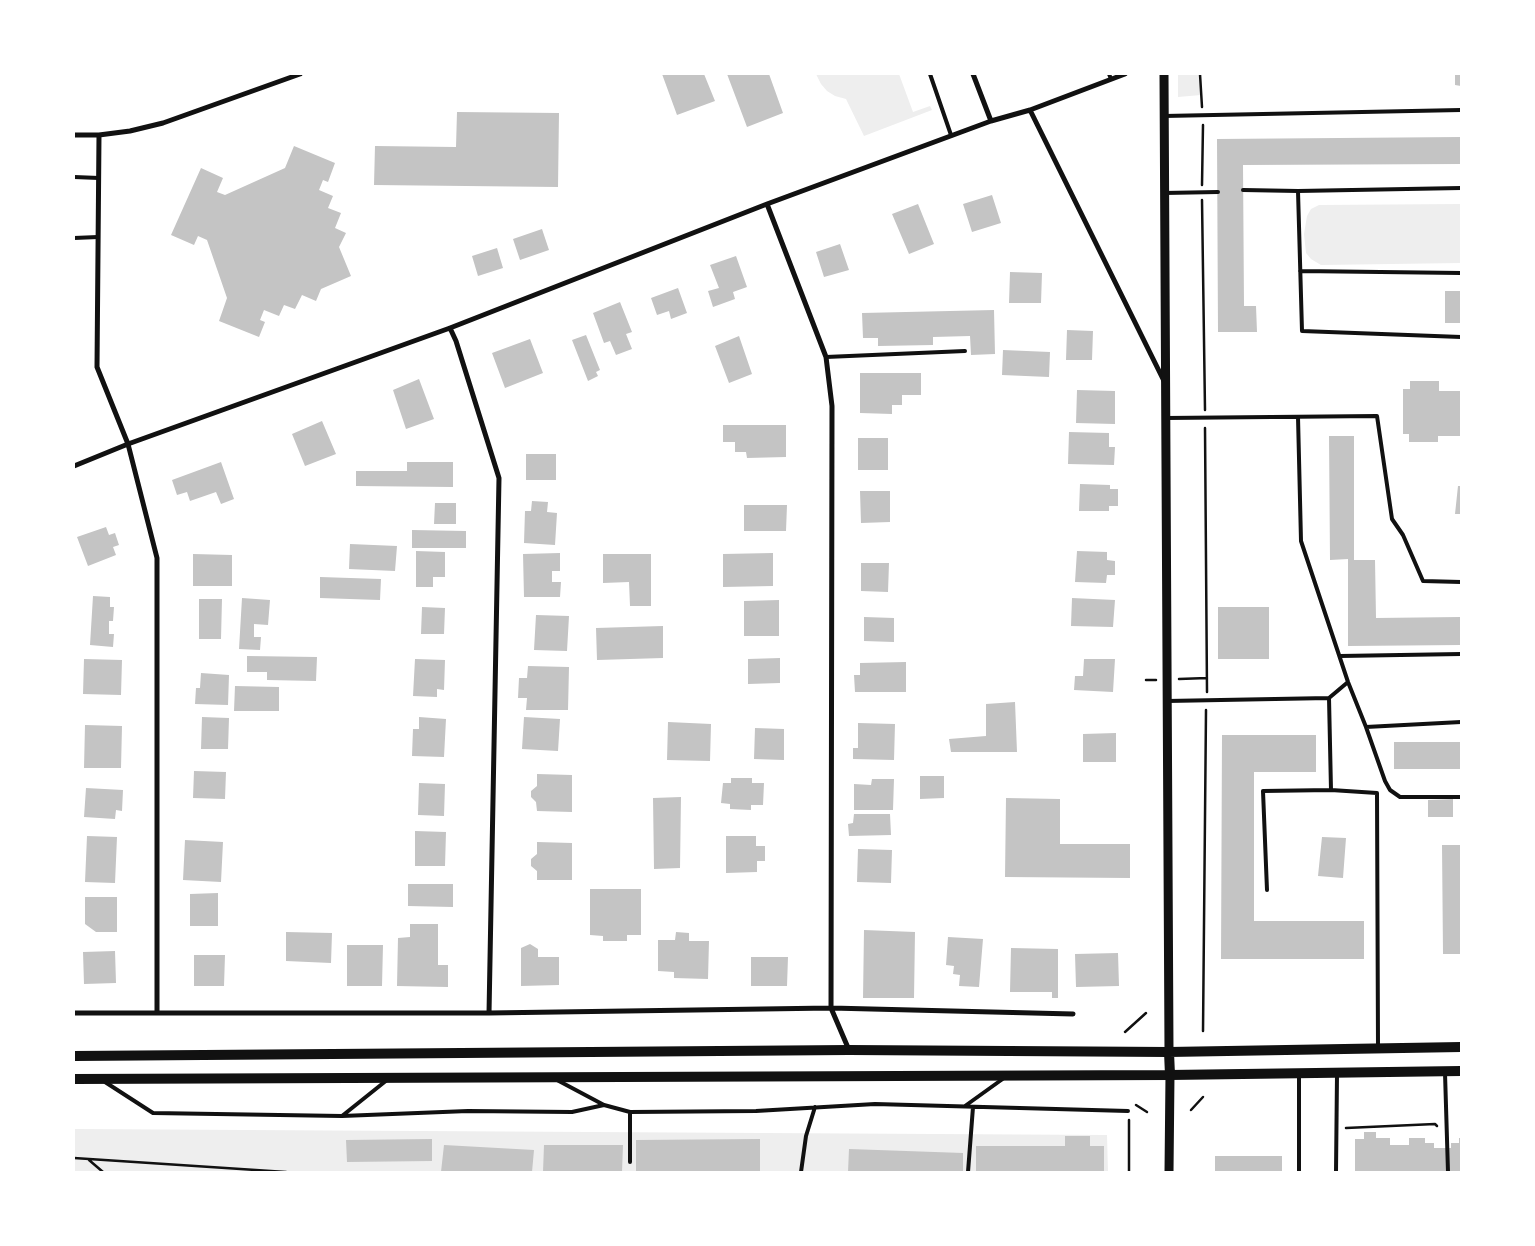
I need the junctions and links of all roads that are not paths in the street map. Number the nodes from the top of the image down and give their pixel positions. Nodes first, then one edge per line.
1 (300, 74) edge
2 (930, 74) edge
3 (973, 74) edge
4 (1125, 74) edge
5 (1164, 74) edge
6 (1110, 76) edge
7 (1030, 110) junction
8 (1461, 110) edge
9 (1164, 116) junction
10 (991, 121) junction
11 (74, 135) edge
12 (99, 135) junction
13 (951, 135) junction
14 (74, 177) edge
15 (99, 178) junction
16 (1461, 188) edge
17 (1243, 190) dead end
18 (1298, 191) junction
19 (1218, 192) dead end
20 (1164, 193) junction
21 (767, 204) junction
22 (98, 237) junction
23 (74, 238) edge
24 (1300, 271) junction
25 (1461, 273) edge
26 (450, 328) junction
27 (1461, 337) edge
28 (965, 351) dead end
29 (826, 357) junction
30 (1166, 384) junction
31 (1298, 417) junction
32 (1166, 418) junction
33 (128, 444) junction
34 (74, 466) edge
35 (1461, 582) edge
36 (1461, 654) edge
37 (1340, 656) junction
38 (1348, 682) junction
39 (1329, 698) junction
40 (1167, 701) junction
41 (1461, 722) edge
42 (1366, 727) junction
43 (1330, 790) junction
44 (1461, 797) edge
45 (1266, 890) dead end
46 (831, 1008) junction
47 (156, 1012) junction
48 (74, 1013) edge
49 (489, 1013) junction
50 (1074, 1014) dead end
51 (1461, 1047) edge
52 (1378, 1048) junction
53 (849, 1050) junction
54 (1169, 1052) junction
55 (74, 1056) edge
56 (1445, 1071) junction
57 (1461, 1071) edge
58 (1299, 1073) junction
59 (1338, 1073) junction
60 (1170, 1075) junction
61 (1008, 1076) junction
62 (553, 1077) junction
63 (389, 1078) junction
64 (74, 1079) edge
65 (101, 1079) junction
66 (604, 1106) junction
67 (965, 1106) junction
68 (815, 1107) junction
69 (973, 1107) junction
70 (1128, 1111) road end
71 (630, 1112) junction
72 (342, 1116) junction
73 (630, 1162) dead end
74 (801, 1172) edge
75 (968, 1172) edge
76 (1169, 1172) edge
77 (1299, 1172) edge
78 (1336, 1172) edge
79 (1448, 1172) edge

1 - 12 street
2 - 13 lane
3 - 10 street
4 - 6 street
5 - 9 street
6 - 7 street
7 - 10 street
7 - 30 street
8 - 9 lane
9 - 20 street
10 - 13 street
11 - 12 street
12 - 15 street
13 - 21 street
14 - 15 lane
15 - 22 street
16 - 18 lane
17 - 18 lane
18 - 24 lane
19 - 20 lane
20 - 30 street
21 - 26 street
21 - 29 street
22 - 23 lane
22 - 33 street
24 - 25 lane
24 - 27 lane
26 - 33 street
26 - 49 street
28 - 29 lane
29 - 46 street
30 - 32 street
31 - 32 lane
31 - 35 lane
31 - 37 lane
32 - 40 street
33 - 34 street
33 - 47 street
36 - 37 lane
37 - 38 lane
38 - 39 lane
38 - 42 lane
39 - 40 lane
39 - 43 lane
40 - 54 street
41 - 42 lane
42 - 44 lane
43 - 45 lane
43 - 52 lane
46 - 49 street
46 - 50 street
46 - 53 street
47 - 48 street
47 - 49 street
51 - 52 main road
52 - 54 main road
53 - 54 main road
53 - 55 main road
54 - 60 main road
56 - 57 main road
56 - 59 main road
56 - 79 lane
58 - 59 main road
58 - 60 main road
58 - 77 lane
59 - 78 lane
60 - 61 main road
60 - 76 street
61 - 62 main road
61 - 67 lane
62 - 63 main road
62 - 66 lane
63 - 65 main road
63 - 72 lane
64 - 65 main road
65 - 72 lane
66 - 71 lane
66 - 72 lane
67 - 68 lane
67 - 69 lane
68 - 71 lane
68 - 74 lane
69 - 70 lane
69 - 75 lane
71 - 73 lane

